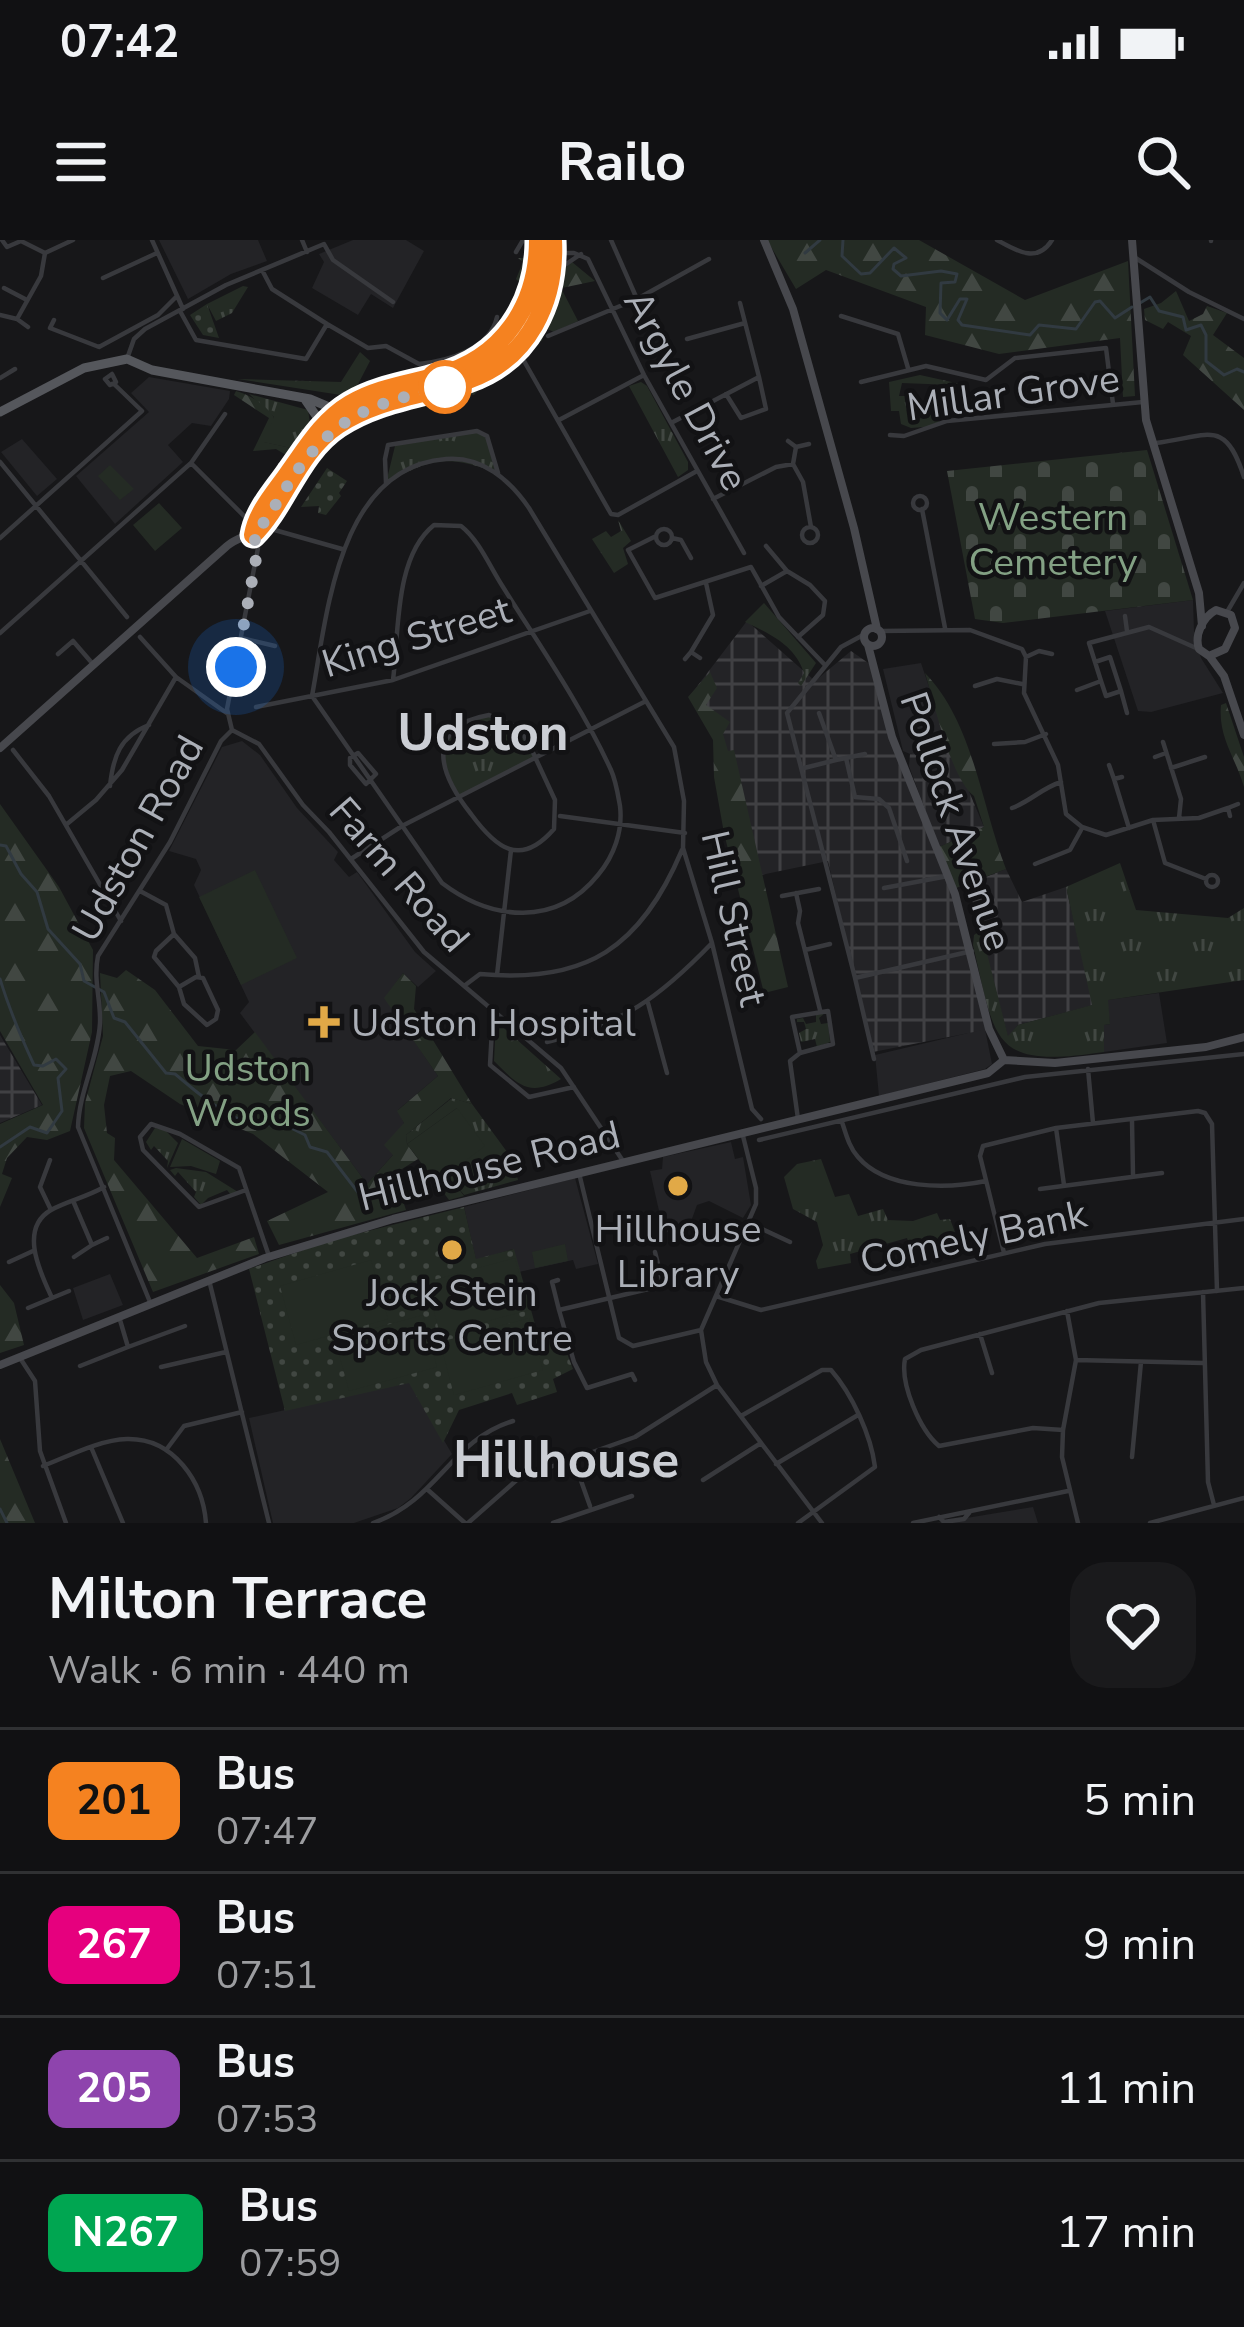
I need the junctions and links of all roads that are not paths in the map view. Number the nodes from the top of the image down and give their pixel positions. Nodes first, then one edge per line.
1 (2, 240) edge
2 (73, 240) edge
3 (152, 240) edge
4 (302, 240) edge
5 (334, 240) edge
6 (523, 240) edge
7 (538, 240) edge
8 (553, 240) edge
9 (610, 240) edge
10 (764, 240) edge
11 (998, 240) edge
12 (1052, 240) edge
13 (1132, 240) edge
14 (22, 241) edge
15 (324, 244) junction
16 (307, 252) junction
17 (516, 252) dead end
18 (45, 253) junction
19 (554, 253) junction
20 (157, 254) junction
21 (580, 254) junction
22 (1133, 257) junction
23 (709, 260) dead end
24 (537, 263) junction
25 (262, 270) junction
26 (553, 274) junction
27 (103, 278) dead end
28 (4, 288) dead end
29 (177, 296) junction
30 (638, 299) junction
31 (26, 300) junction
32 (393, 302) dead end
33 (740, 303) dead end
34 (612, 308) junction
35 (181, 310) junction
36 (0, 315) edge
37 (497, 316) dead end
38 (841, 316) dead end
39 (17, 319) junction
40 (1244, 319) edge
41 (54, 320) dead end
42 (857, 321) junction
43 (745, 323) junction
44 (327, 324) junction
45 (28, 327) dead end
46 (853, 330) dead end
47 (548, 336) dead end
48 (691, 340) dead end
49 (128, 359) junction
50 (524, 361) dead end
51 (908, 368) junction
52 (15, 369) dead end
53 (872, 370) dead end
54 (644, 375) junction
55 (759, 377) junction
56 (0, 378) edge
57 (874, 378) junction
58 (861, 382) dead end
59 (114, 384) dead end
60 (726, 394) junction
61 (304, 398) junction
62 (1144, 401) junction
63 (1114, 404) junction
64 (354, 407) junction
65 (0, 412) edge
66 (338, 412) junction
67 (225, 414) dead end
68 (557, 421) junction
69 (671, 423) junction
70 (336, 426) junction
71 (890, 435) dead end
72 (788, 441) dead end
73 (809, 444) dead end
74 (1151, 444) junction
75 (796, 447) junction
76 (305, 448) junction
77 (0, 462) edge
78 (191, 463) junction
79 (794, 464) junction
80 (697, 471) junction
81 (498, 473) junction
82 (10, 474) junction
83 (1244, 477) edge
84 (0, 480) edge
85 (386, 483) junction
86 (713, 499) junction
87 (35, 506) junction
88 (922, 509) dead end
89 (246, 518) dead end
90 (811, 527) dead end
91 (271, 530) dead end
92 (253, 535) junction
93 (0, 538) edge
94 (766, 546) dead end
95 (342, 549) junction
96 (744, 553) dead end
97 (691, 558) dead end
98 (81, 561) junction
99 (787, 571) junction
100 (706, 583) junction
101 (1244, 583) edge
102 (761, 586) junction
103 (1198, 593) junction
104 (591, 611) junction
105 (1221, 611) junction
106 (1125, 616) dead end
107 (127, 617) dead end
108 (1241, 624) edge
109 (1202, 626) junction
110 (945, 628) junction
111 (530, 630) junction
112 (1127, 631) junction
113 (0, 633) edge
114 (140, 637) dead end
115 (873, 637) junction
116 (241, 638) junction
117 (797, 638) junction
118 (1197, 638) junction
119 (1173, 639) junction
120 (275, 646) dead end
121 (1198, 649) junction
122 (1225, 649) junction
123 (691, 652) junction
124 (58, 654) dead end
125 (1052, 654) dead end
126 (1026, 656) junction
127 (1209, 656) junction
128 (700, 658) dead end
129 (685, 659) dead end
130 (1095, 662) junction
131 (94, 665) junction
132 (825, 665) junction
133 (1224, 676) junction
134 (176, 677) junction
135 (393, 680) junction
136 (1101, 681) junction
137 (986, 682) junction
138 (1023, 684) junction
139 (975, 686) dead end
140 (1077, 690) dead end
141 (989, 692) dead end
142 (1121, 692) junction
143 (312, 696) junction
144 (1106, 696) junction
145 (1094, 700) dead end
146 (646, 701) junction
147 (256, 707) dead end
148 (1127, 712) dead end
149 (819, 713) dead end
150 (228, 714) junction
151 (151, 724) junction
152 (232, 730) junction
153 (589, 730) junction
154 (1046, 734) junction
155 (1244, 735) edge
156 (1162, 742) dead end
157 (994, 744) dead end
158 (0, 748) edge
159 (13, 750) dead end
160 (1166, 753) junction
161 (866, 754) dead end
162 (1155, 757) dead end
163 (1205, 757) dead end
164 (536, 758) junction
165 (846, 758) junction
166 (836, 760) junction
167 (1109, 765) dead end
168 (804, 768) junction
169 (1171, 768) junction
170 (1123, 777) dead end
171 (1114, 779) junction
172 (1061, 782) junction
173 (110, 786) junction
174 (458, 798) junction
175 (1238, 804) dead end
176 (1012, 808) dead end
177 (557, 815) junction
178 (1179, 818) junction
179 (1154, 820) junction
180 (67, 824) junction
181 (620, 824) junction
182 (402, 826) junction
183 (1082, 827) junction
184 (1129, 828) junction
185 (685, 833) junction
186 (682, 848) junction
187 (511, 850) junction
188 (1042, 852) dead end
189 (351, 859) junction
190 (907, 861) dead end
191 (1044, 861) junction
192 (1035, 864) dead end
193 (948, 876) junction
194 (1206, 879) dead end
195 (884, 888) dead end
196 (819, 889) dead end
197 (140, 891) junction
198 (796, 893) junction
199 (782, 896) dead end
200 (506, 913) junction
201 (121, 921) junction
202 (174, 934) junction
203 (712, 943) junction
204 (830, 944) dead end
205 (805, 950) junction
206 (972, 951) junction
207 (496, 975) junction
208 (200, 977) junction
209 (855, 977) junction
210 (464, 986) junction
211 (179, 987) junction
212 (648, 1003) junction
213 (820, 1010) junction
214 (493, 1011) junction
215 (1244, 1038) edge
216 (548, 1042) dead end
217 (800, 1053) junction
218 (1244, 1054) edge
219 (874, 1059) dead end
220 (1004, 1060) junction
221 (1088, 1068) junction
222 (667, 1073) dead end
223 (574, 1087) junction
224 (753, 1115) junction
225 (798, 1119) junction
226 (1132, 1119) junction
227 (761, 1120) dead end
228 (842, 1121) junction
229 (1093, 1123) junction
230 (745, 1128) junction
231 (1056, 1128) junction
232 (759, 1140) dead end
233 (50, 1160) dead end
234 (623, 1162) junction
235 (579, 1173) junction
236 (1162, 1173) dead end
237 (1133, 1175) junction
238 (986, 1181) junction
239 (1064, 1185) junction
240 (104, 1187) junction
241 (1040, 1189) dead end
242 (246, 1190) junction
243 (74, 1203) junction
244 (51, 1210) junction
245 (1244, 1219) edge
246 (749, 1223) junction
247 (1214, 1223) junction
248 (107, 1238) dead end
249 (790, 1242) dead end
250 (92, 1245) junction
251 (33, 1250) junction
252 (655, 1252) dead end
253 (1004, 1253) junction
254 (269, 1256) junction
255 (74, 1257) dead end
256 (9, 1262) dead end
257 (209, 1280) junction
258 (558, 1280) dead end
259 (1244, 1288) edge
260 (69, 1291) dead end
261 (1217, 1291) junction
262 (1203, 1292) junction
263 (716, 1296) junction
264 (52, 1298) junction
265 (609, 1298) junction
266 (150, 1302) junction
267 (28, 1308) dead end
268 (559, 1310) junction
269 (1066, 1310) junction
270 (118, 1315) junction
271 (185, 1326) dead end
272 (701, 1330) junction
273 (980, 1334) junction
274 (128, 1347) junction
275 (228, 1351) junction
276 (17, 1355) junction
277 (1076, 1360) junction
278 (1141, 1362) junction
279 (1205, 1363) junction
280 (0, 1365) edge
281 (80, 1366) dead end
282 (161, 1366) dead end
283 (991, 1373) dead end
284 (635, 1380) dead end
285 (717, 1385) junction
286 (242, 1412) junction
287 (858, 1415) junction
288 (741, 1416) junction
289 (513, 1421) dead end
290 (1063, 1430) junction
291 (760, 1443) junction
292 (91, 1448) junction
293 (166, 1450) junction
294 (1131, 1453) dead end
295 (574, 1461) junction
296 (776, 1464) junction
297 (44, 1466) junction
298 (703, 1480) dead end
299 (428, 1490) junction
300 (1068, 1491) junction
301 (632, 1496) dead end
302 (1244, 1498) edge
303 (1214, 1504) junction
304 (591, 1508) junction
305 (814, 1511) junction
306 (1186, 1512) junction
307 (66, 1523) edge
308 (123, 1523) edge
309 (206, 1523) edge
310 (269, 1523) edge
311 (373, 1523) edge
312 (467, 1523) edge
313 (553, 1523) edge
314 (799, 1523) edge
315 (822, 1523) edge
316 (913, 1523) edge
317 (1078, 1523) edge
318 (1150, 1523) edge
319 (1189, 1523) edge

1 - 14 street
2 - 18 street
3 - 20 street
4 - 16 street
5 - 15 street
6 - 17 street
7 - 19 main road
7 - 24 main road
8 - 19 main road
9 - 30 street
10 - 115 street, Pollock Avenue
11 - 12 street
13 - 22 street
14 - 18 street
15 - 16 street
15 - 32 street
16 - 25 street
18 - 31 street
19 - 21 street
19 - 24 main road
19 - 26 main road
20 - 27 street
20 - 29 street
21 - 26 street
21 - 34 street, Argyle Drive
22 - 40 street
22 - 62 street
23 - 30 street
24 - 64 main road
25 - 35 street
25 - 44 street
26 - 64 main road
28 - 31 street
29 - 35 street
29 - 41 street
30 - 34 street
31 - 39 street
33 - 43 street
34 - 47 street
34 - 54 street, Argyle Drive
35 - 44 street
35 - 49 street
36 - 39 street
37 - 44 street
38 - 42 street
39 - 45 street
42 - 46 street
42 - 51 street
43 - 48 street
43 - 55 street
49 - 61 main road
49 - 65 main road
50 - 68 street
51 - 57 street
51 - 63 street
52 - 56 street
53 - 57 street
54 - 68 street
54 - 69 street, Argyle Drive
55 - 60 street
55 - 60 street
57 - 58 street
59 - 87 street
60 - 69 street
61 - 64 main road
61 - 66 main road
61 - 76 main road
62 - 63 street, Millar Grove
62 - 74 street
63 - 71 street, Millar Grove
64 - 66 main road
64 - 70 main road
66 - 70 main road
66 - 76 main road
67 - 78 street
68 - 80 street
69 - 80 street, Argyle Drive
70 - 92 street
72 - 75 street
73 - 75 street
74 - 83 street
74 - 103 street
75 - 79 street
76 - 92 street
77 - 82 street
78 - 89 street
78 - 98 street
79 - 86 street
79 - 90 street
80 - 86 street, Argyle Drive
81 - 85 street
81 - 85 street, Hill Street
81 - 104 street, Hill Street
82 - 84 street
82 - 87 street
85 - 95 street
86 - 96 street, Argyle Drive
87 - 93 street
87 - 98 street
88 - 110 street
91 - 95 street
92 - 116 street, Udston Road
92 - 131 street
94 - 99 street
95 - 143 street
97 - 100 street
98 - 107 street
98 - 113 street
99 - 102 street
99 - 117 street
100 - 102 street
100 - 123 street
101 - 105 street
102 - 117 street
103 - 105 street
103 - 109 street
104 - 111 street, King Street
104 - 146 street, Hill Street
105 - 108 street
105 - 109 street
106 - 112 street
108 - 122 street
109 - 118 street
110 - 115 street
110 - 126 street
111 - 135 street, King Street
111 - 135 street
111 - 153 street
112 - 119 street
112 - 130 street
114 - 134 street
115 - 132 street
115 - 193 street, Pollock Avenue
116 - 120 street
116 - 150 street, Udston Road
117 - 132 street
118 - 119 street
118 - 121 street
119 - 121 street
121 - 127 street
122 - 127 street
122 - 133 street
123 - 128 street
123 - 129 street
124 - 131 street
125 - 126 street
126 - 138 street
127 - 133 street
130 - 136 street
130 - 142 street
131 - 158 street
132 - 168 street
133 - 155 street
134 - 150 street
134 - 151 street
135 - 143 street, King Street
136 - 140 street
136 - 144 street
137 - 138 street
137 - 139 street
137 - 141 street
138 - 154 street
142 - 144 street
142 - 148 street
143 - 147 street, King Street
143 - 182 street
144 - 145 street
146 - 153 street
146 - 185 street, Hill Street
149 - 166 street
150 - 152 street, Udston Road
151 - 173 street
151 - 173 street
152 - 189 street, Farm Road
152 - 197 street, Udston Road
153 - 164 street
153 - 181 street
154 - 157 street
154 - 172 street
156 - 160 street
159 - 180 street
160 - 162 street
160 - 169 street
161 - 165 street
163 - 169 street
164 - 174 street
164 - 174 street
164 - 177 street
165 - 166 street
165 - 190 street
166 - 168 street
167 - 171 street
168 - 209 street
169 - 178 street
170 - 171 street
171 - 184 street
172 - 176 street
172 - 183 street
173 - 180 street
174 - 182 street
174 - 187 street
175 - 178 street
177 - 181 street
177 - 187 street
178 - 179 street
179 - 184 street
179 - 194 street
180 - 201 street
181 - 185 street
181 - 200 street
182 - 189 street
182 - 200 street
183 - 184 street
183 - 191 street
185 - 186 street, Hill Street
186 - 203 street, Hill Street
186 - 207 street
187 - 200 street
188 - 191 street
189 - 210 street, Farm Road
191 - 192 street
193 - 195 street
193 - 206 street, Pollock Avenue
196 - 198 street
197 - 201 street, Udston Road
197 - 202 street
198 - 199 street
198 - 205 street
200 - 207 street
201 - 240 street, Udston Road
202 - 208 street
202 - 211 street
203 - 212 street
203 - 224 street, Hill Street
204 - 205 street
205 - 213 street
206 - 209 street
206 - 220 street, Pollock Avenue
207 - 210 street
208 - 211 street
208 - 211 street
209 - 219 street
210 - 214 street, Farm Road
212 - 216 street
212 - 222 street
213 - 217 street
213 - 217 street
214 - 223 street, Farm Road
214 - 223 street
215 - 220 street, Hillhouse Road
217 - 225 street
218 - 221 street
220 - 225 street, Hillhouse Road
221 - 228 street
221 - 229 street
223 - 234 street, Farm Road
224 - 227 street
224 - 230 street
225 - 230 street, Hillhouse Road
226 - 229 street
226 - 237 street
226 - 247 street
228 - 232 street
228 - 238 street
229 - 231 street
230 - 234 street, Hillhouse Road
230 - 246 street
231 - 238 street
231 - 239 street
233 - 244 street
234 - 235 street, Hillhouse Road
235 - 254 street, Hillhouse Road
235 - 265 street
236 - 237 street
237 - 239 street
238 - 253 street
239 - 241 street
240 - 243 street
240 - 266 street, Udston Road
242 - 242 street
242 - 254 street
243 - 244 street
243 - 250 street
244 - 251 street
245 - 247 street, Comely Bank
246 - 249 street
246 - 263 street
247 - 253 street, Comely Bank
247 - 261 street
248 - 250 street
250 - 255 street
251 - 256 street
251 - 264 street
252 - 265 street
253 - 263 street, Comely Bank
254 - 257 street, Hillhouse Road
257 - 266 street, Hillhouse Road
257 - 275 street
258 - 268 street
259 - 261 street
260 - 264 street
261 - 262 street
262 - 269 street
262 - 279 street
263 - 272 street
264 - 267 street
265 - 268 street
265 - 272 street
266 - 270 street, Hillhouse Road
268 - 284 street
269 - 273 street
269 - 277 street
270 - 274 street
270 - 276 street, Hillhouse Road
271 - 274 street
272 - 285 street
273 - 283 street
273 - 290 street
274 - 281 street
275 - 282 street
275 - 286 street
276 - 280 street, Hillhouse Road
276 - 297 street
277 - 278 street
277 - 290 street
278 - 279 street
278 - 294 street
279 - 303 street
285 - 288 street
285 - 295 street
286 - 293 street
286 - 310 street
287 - 288 street
287 - 296 street
287 - 305 street
288 - 291 street
289 - 299 street
290 - 300 street
291 - 296 street
291 - 298 street
292 - 293 street
292 - 297 street
292 - 308 street
293 - 309 street
295 - 304 street
295 - 312 street
296 - 305 street
297 - 307 street
299 - 311 street
299 - 312 street
300 - 316 street
300 - 317 street
301 - 304 street
302 - 303 street
303 - 306 street
304 - 313 street
305 - 314 street
305 - 315 street
306 - 318 street
306 - 319 street

